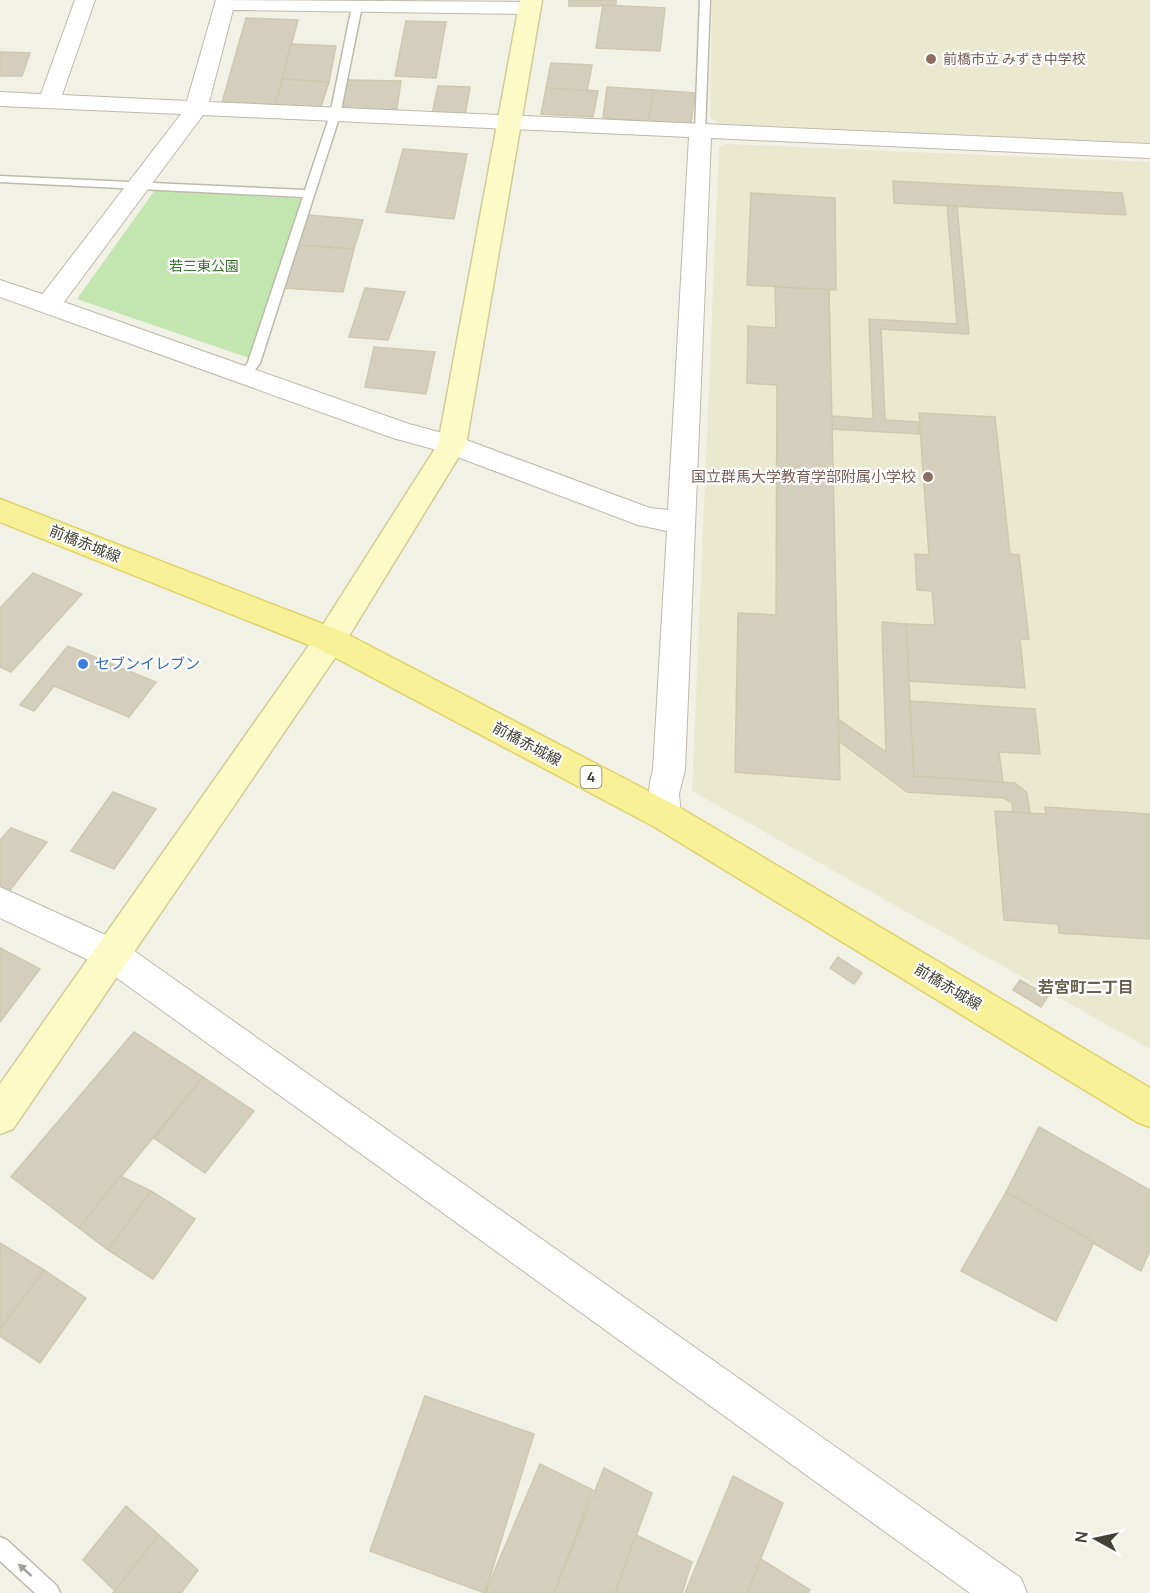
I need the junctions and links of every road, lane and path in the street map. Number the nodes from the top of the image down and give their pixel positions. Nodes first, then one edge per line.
1 (84, 0) edge
2 (705, 0) edge
3 (225, 2) edge
4 (531, 4) edge
5 (357, 6) junction
6 (0, 99) edge
7 (49, 102) junction
8 (196, 109) junction
9 (334, 115) junction
10 (511, 120) junction
11 (700, 131) junction
12 (1150, 151) edge
13 (0, 179) edge
14 (138, 186) junction
15 (310, 194) junction
16 (0, 288) edge
17 (45, 305) junction
18 (245, 375) junction
19 (452, 445) junction
20 (0, 510) edge
21 (680, 522) junction
22 (330, 640) junction
23 (665, 816) junction
24 (0, 902) edge
25 (111, 954) junction
26 (1150, 1109) edge
27 (0, 1116) edge
28 (0, 1548) edge
29 (51, 1593) edge
30 (1006, 1593) edge

1 - 7 street
2 - 11 lane
3 - 5 street
3 - 8 street
4 - 5 street
4 - 10 street
5 - 9 lane
6 - 7 street
7 - 8 street
8 - 9 street
8 - 14 street
9 - 10 street
9 - 15 lane
10 - 11 street
10 - 19 street
11 - 12 street
11 - 21 street
13 - 14 lane
14 - 15 lane
14 - 17 street
15 - 18 lane
16 - 17 street
17 - 18 street
18 - 19 street
19 - 21 street
19 - 22 street
20 - 22 main road, 前橋赤城線 / 4
21 - 23 street
22 - 23 main road, 前橋赤城線 / 4
22 - 25 street
23 - 26 main road, 前橋赤城線 / 4
24 - 25 street
25 - 27 street
25 - 30 street
29 -> 28 lane

